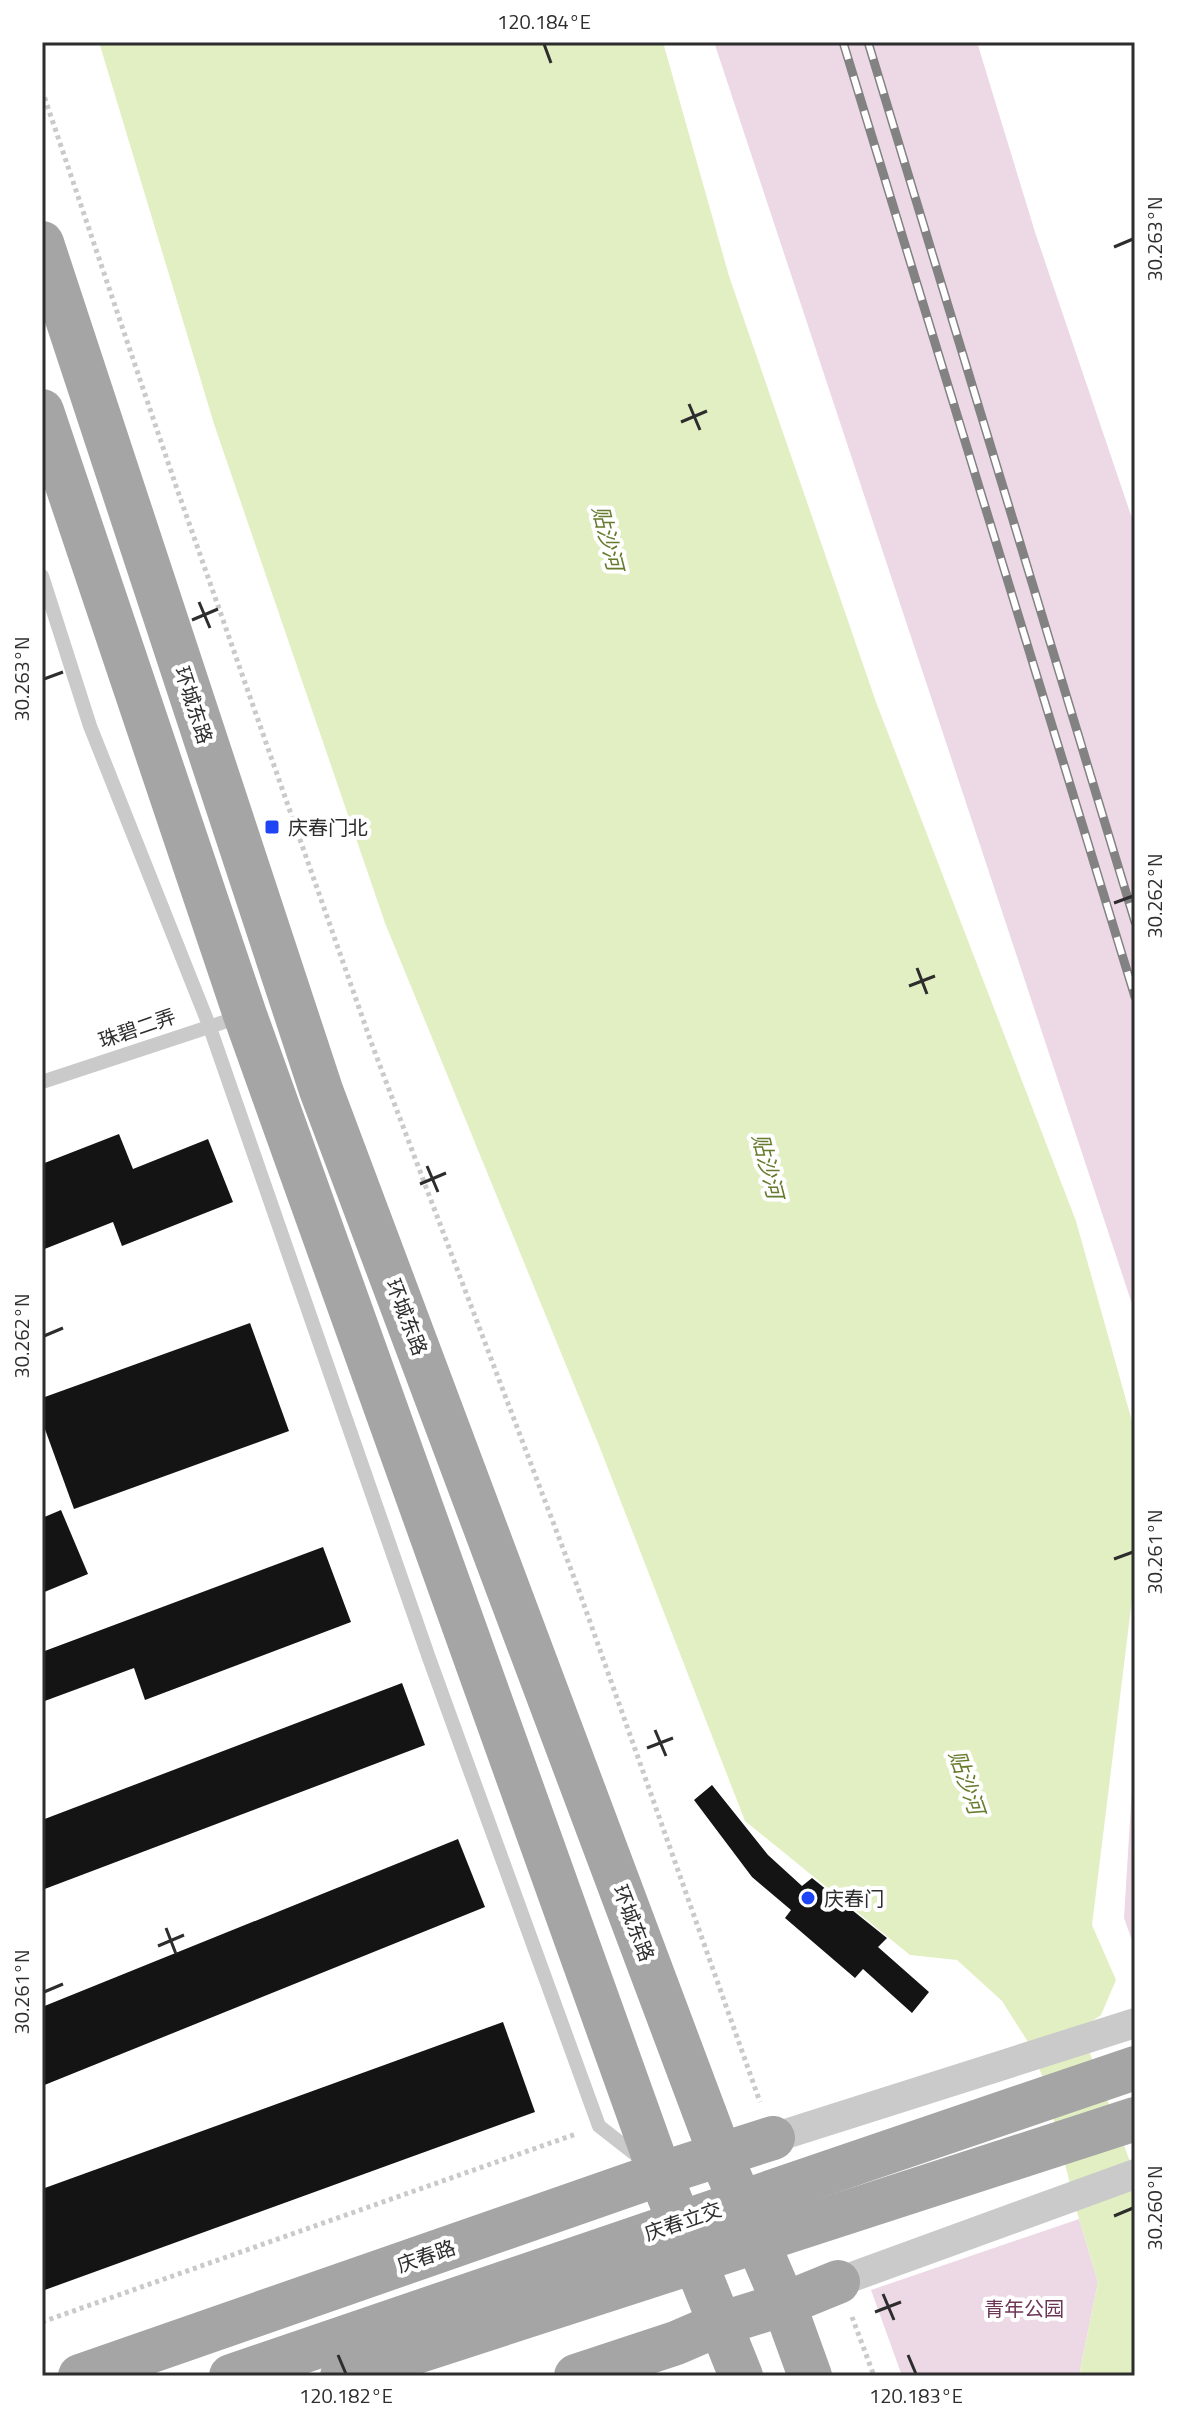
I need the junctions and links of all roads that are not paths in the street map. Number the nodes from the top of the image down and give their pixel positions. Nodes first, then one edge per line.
1 (42, 243) edge
2 (42, 411) edge
3 (42, 576) edge
4 (227, 1020) junction
5 (42, 1082) edge
6 (1135, 2023) edge
7 (1135, 2068) edge
8 (1135, 2119) edge
9 (773, 2138) joint
10 (720, 2154) junction
11 (660, 2174) junction
12 (1135, 2174) edge
13 (838, 2282) joint
14 (784, 2304) junction
15 (720, 2324) junction
16 (80, 2376) edge
17 (231, 2376) edge
18 (342, 2376) edge
19 (576, 2376) edge
20 (741, 2376) edge
21 (810, 2376) edge

1 - 10 main road, 环城东路
2 - 4 main road
3 - 4 lane
4 - 5 lane, 珠碧二弄
4 - 11 main road
4 - 11 lane
6 - 9 street
7 - 17 main road, 庆春立交, bridge
8 - 18 main road, bridge
9 - 10 main road, 庆春路
10 - 11 main road, 庆春路
10 - 14 main road, 环城东路
11 - 15 main road
11 - 16 main road, 庆春路
12 - 13 street
13 - 14 main road
14 - 15 main road
14 - 21 main road, 环城东路
15 - 19 main road
15 - 20 main road

